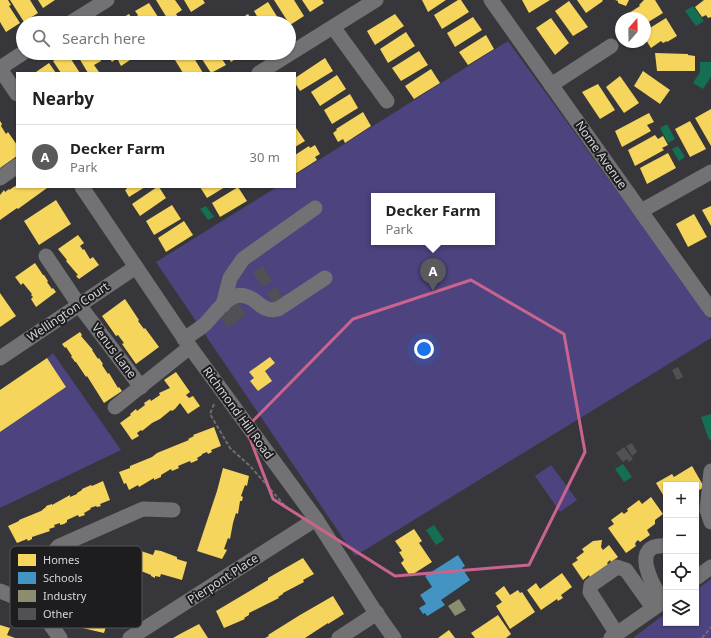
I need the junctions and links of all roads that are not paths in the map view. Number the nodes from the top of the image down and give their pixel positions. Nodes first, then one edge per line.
1 (107, 0) edge
2 (376, 0) edge
3 (491, 0) edge
4 (81, 16) edge
5 (333, 27) junction
6 (611, 46) dead end
7 (296, 50) edge
8 (16, 58) edge
9 (280, 60) edge
10 (0, 69) edge
11 (261, 72) edge
12 (551, 85) junction
13 (16, 93) edge
14 (387, 101) dead end
15 (16, 167) edge
16 (711, 172) edge
17 (0, 178) edge
18 (83, 188) edge
19 (315, 208) dead end
20 (641, 211) junction
21 (46, 256) dead end
22 (136, 267) junction
23 (325, 278) dead end
24 (79, 305) junction
25 (223, 305) junction
26 (711, 310) edge
27 (187, 343) junction
28 (0, 358) edge
29 (141, 387) junction
30 (115, 407) dead end
31 (710, 471) edge
32 (702, 496) edge
33 (173, 510) dead end
34 (316, 519) junction
35 (705, 521) edge
36 (59, 546) edge
37 (663, 546) edge
38 (711, 567) edge
39 (699, 576) edge
40 (0, 591) edge
41 (10, 595) edge
42 (661, 603) edge
43 (377, 614) junction
44 (53, 628) edge
45 (614, 636) edge
46 (60, 638) edge
47 (130, 638) edge
48 (338, 638) edge
49 (394, 638) edge

1 - 4 street
2 - 5 street
3 - 12 street, Nome Avenue
5 - 7 street
5 - 14 street
6 - 12 street
8 - 10 street
9 - 11 street
10 - 13 street
12 - 20 street, Nome Avenue
15 - 17 street
16 - 20 street
18 - 22 street, Richmond Hill Road
19 - 25 street
20 - 26 street, Nome Avenue
21 - 24 street, Venus Lane
22 - 24 street, Wellington Court
22 - 27 street, Richmond Hill Road
23 - 25 street
24 - 28 street, Wellington Court
24 - 29 street, Venus Lane
25 - 27 street, Venus Lane
27 - 29 street, Venus Lane
27 - 34 street, Richmond Hill Road
29 - 30 street, Venus Lane
31 - 32 street
32 - 35 street
33 - 36 street
34 - 43 street, Richmond Hill Road
34 - 47 street, Pierpont Place
37 - 42 street
38 - 39 street
40 - 41 street
42 - 45 street
42 - 45 street
43 - 48 street
43 - 49 street, Richmond Hill Road
44 - 46 street

